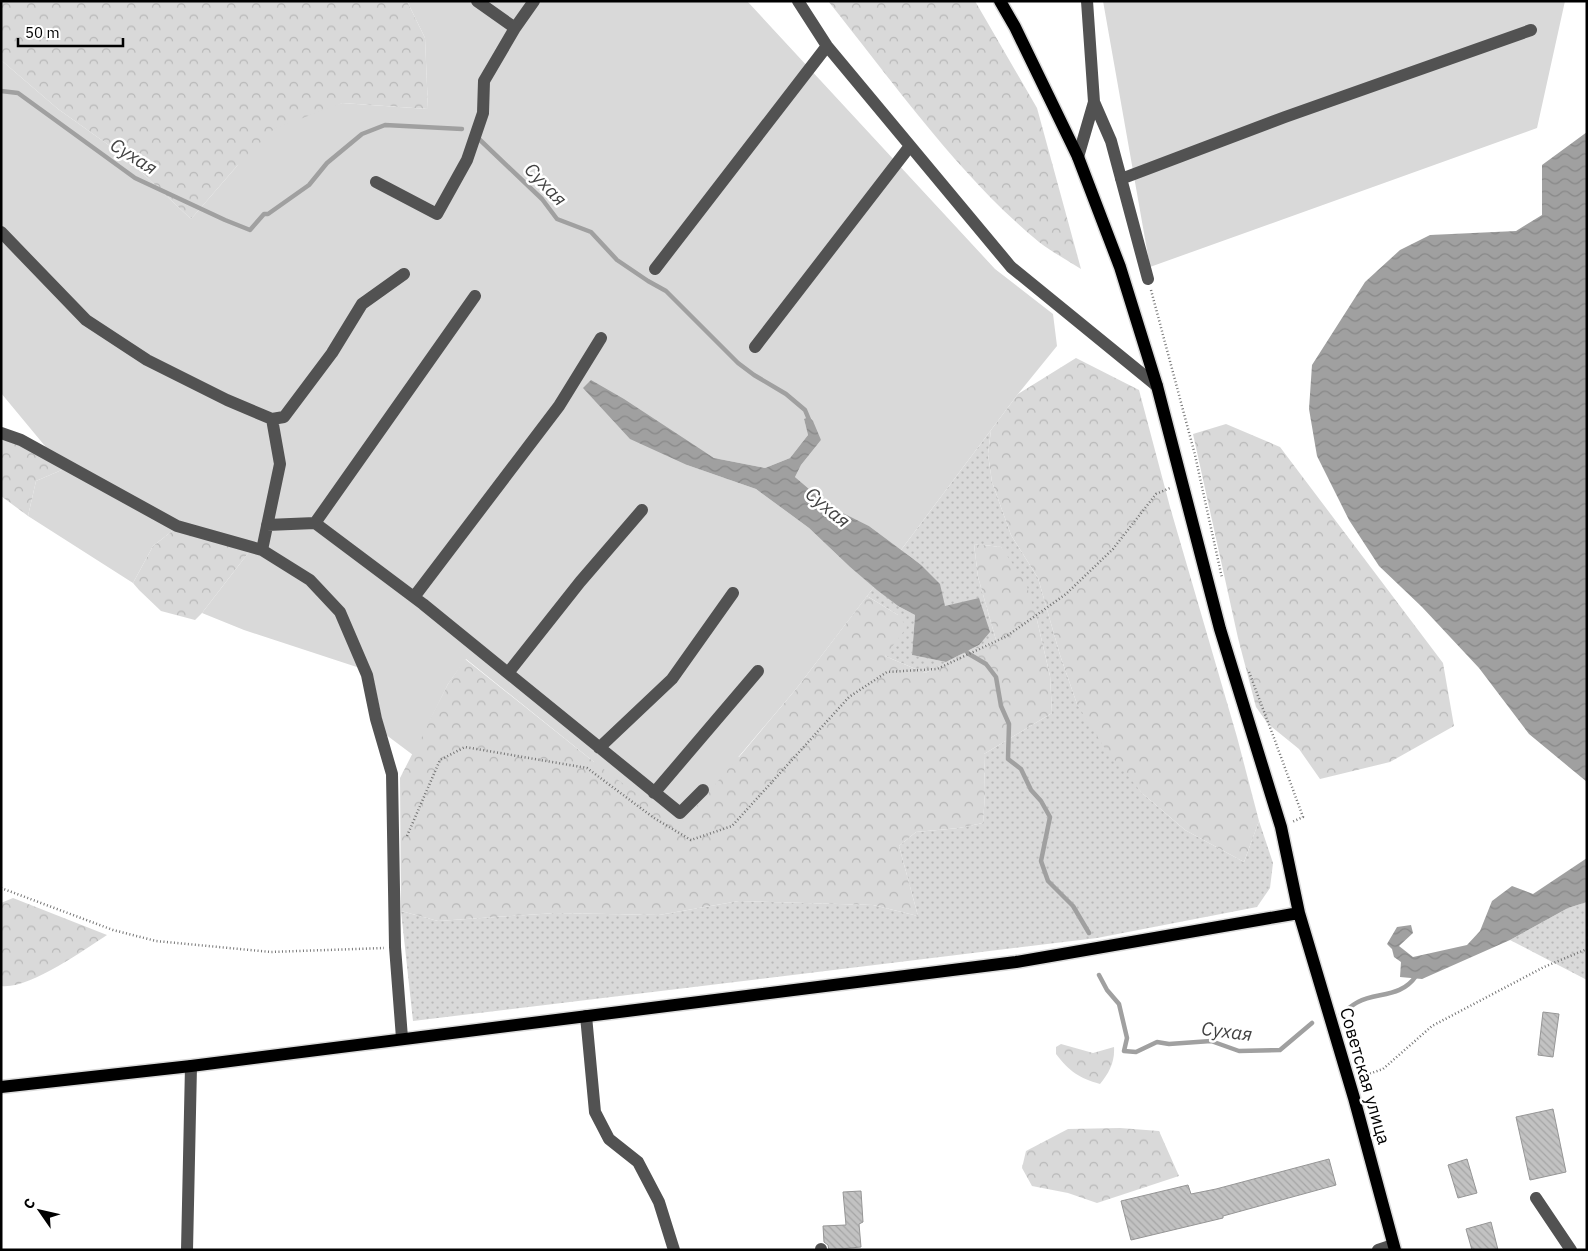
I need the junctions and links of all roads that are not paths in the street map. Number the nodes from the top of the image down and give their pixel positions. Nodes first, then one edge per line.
1 (477, 1) edge
2 (534, 1) edge
3 (798, 1) edge
4 (1000, 1) edge
5 (1087, 1) edge
6 (515, 28) junction
7 (1531, 30) dead end
8 (827, 46) junction
9 (1094, 102) junction
10 (910, 146) junction
11 (1078, 157) junction
12 (1121, 179) junction
13 (376, 182) dead end
14 (1, 232) edge
15 (655, 269) dead end
16 (404, 274) dead end
17 (1148, 279) road end
18 (475, 296) dead end
19 (601, 338) dead end
20 (755, 347) dead end
21 (1156, 386) junction
22 (272, 420) junction
23 (1, 433) edge
24 (642, 510) dead end
25 (315, 523) junction
26 (267, 525) junction
27 (262, 550) junction
28 (733, 593) dead end
29 (414, 597) junction
30 (758, 671) dead end
31 (508, 674) junction
32 (600, 748) junction
33 (703, 790) dead end
34 (654, 793) junction
35 (1299, 913) junction
36 (586, 1016) junction
37 (402, 1038) junction
38 (191, 1066) junction
39 (1, 1087) edge
40 (1536, 1198) dead end
41 (1394, 1248) edge
42 (187, 1250) edge
43 (674, 1250) edge
44 (1378, 1250) edge
45 (1571, 1250) edge

1 - 6 street
2 - 6 street
3 - 8 street
4 - 11 main road, Советская улица
5 - 9 street
6 - 13 street
7 - 12 street
8 - 10 street
8 - 15 street
9 - 11 street
9 - 12 street
10 - 20 street
10 - 21 street
11 - 21 main road, Советская улица
12 - 17 street
14 - 22 street
16 - 22 street
18 - 25 street
19 - 29 street
21 - 35 main road, Советская улица
22 - 26 street
23 - 27 street
24 - 31 street
25 - 26 street
25 - 29 street
26 - 27 street
27 - 37 street
28 - 32 street
29 - 31 street
30 - 34 street
31 - 32 street
32 - 34 street
33 - 34 street
35 - 36 main road
35 - 41 main road, Советская улица
36 - 37 main road
36 - 43 street
37 - 38 main road
38 - 39 main road
38 - 42 street
40 - 45 street
41 - 44 street

